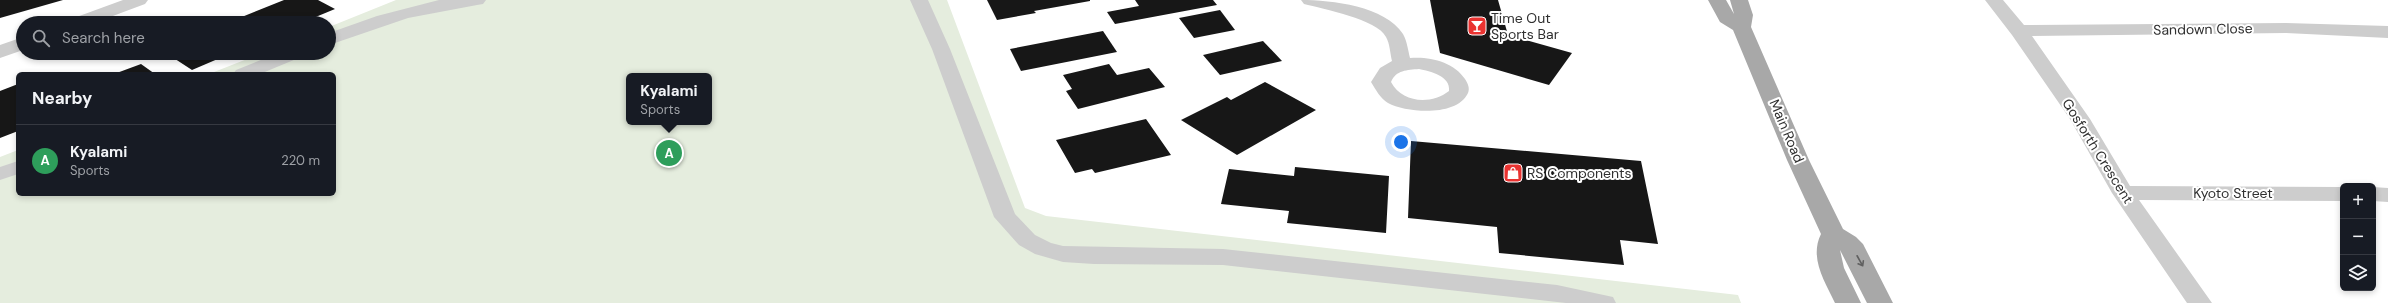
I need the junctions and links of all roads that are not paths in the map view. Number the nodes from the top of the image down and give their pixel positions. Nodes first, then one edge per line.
1 (139, 0) edge
2 (477, 0) edge
3 (920, 0) edge
4 (1310, 0) edge
5 (1717, 0) edge
6 (1739, 0) edge
7 (1994, 0) edge
8 (96, 16) edge
9 (1741, 27) junction
10 (2019, 31) junction
11 (2388, 32) edge
12 (336, 36) edge
13 (16, 46) edge
14 (0, 52) edge
15 (277, 60) edge
16 (1397, 66) dead end
17 (248, 72) edge
18 (16, 167) edge
19 (0, 174) edge
20 (2123, 193) junction
21 (2340, 194) edge
22 (2376, 194) edge
23 (2388, 194) edge
24 (1833, 234) junction
25 (1604, 303) edge
26 (1848, 303) edge
27 (1880, 303) edge
28 (2200, 303) edge

1 - 8 street
2 - 12 street
3 - 25 street
4 - 16 street
5 - 9 main road, Main Road
6 - 9 main road, Main Road
7 - 10 street, Gosforth Crescent
9 - 24 main road, Main Road
10 - 11 street, Sandown Close
10 - 20 street, Gosforth Crescent
13 - 14 street
15 - 17 street
18 - 19 street
20 - 21 street, Kyoto Street
20 - 28 street, Gosforth Crescent
22 - 23 street
24 - 26 main road
24 -> 27 main road

